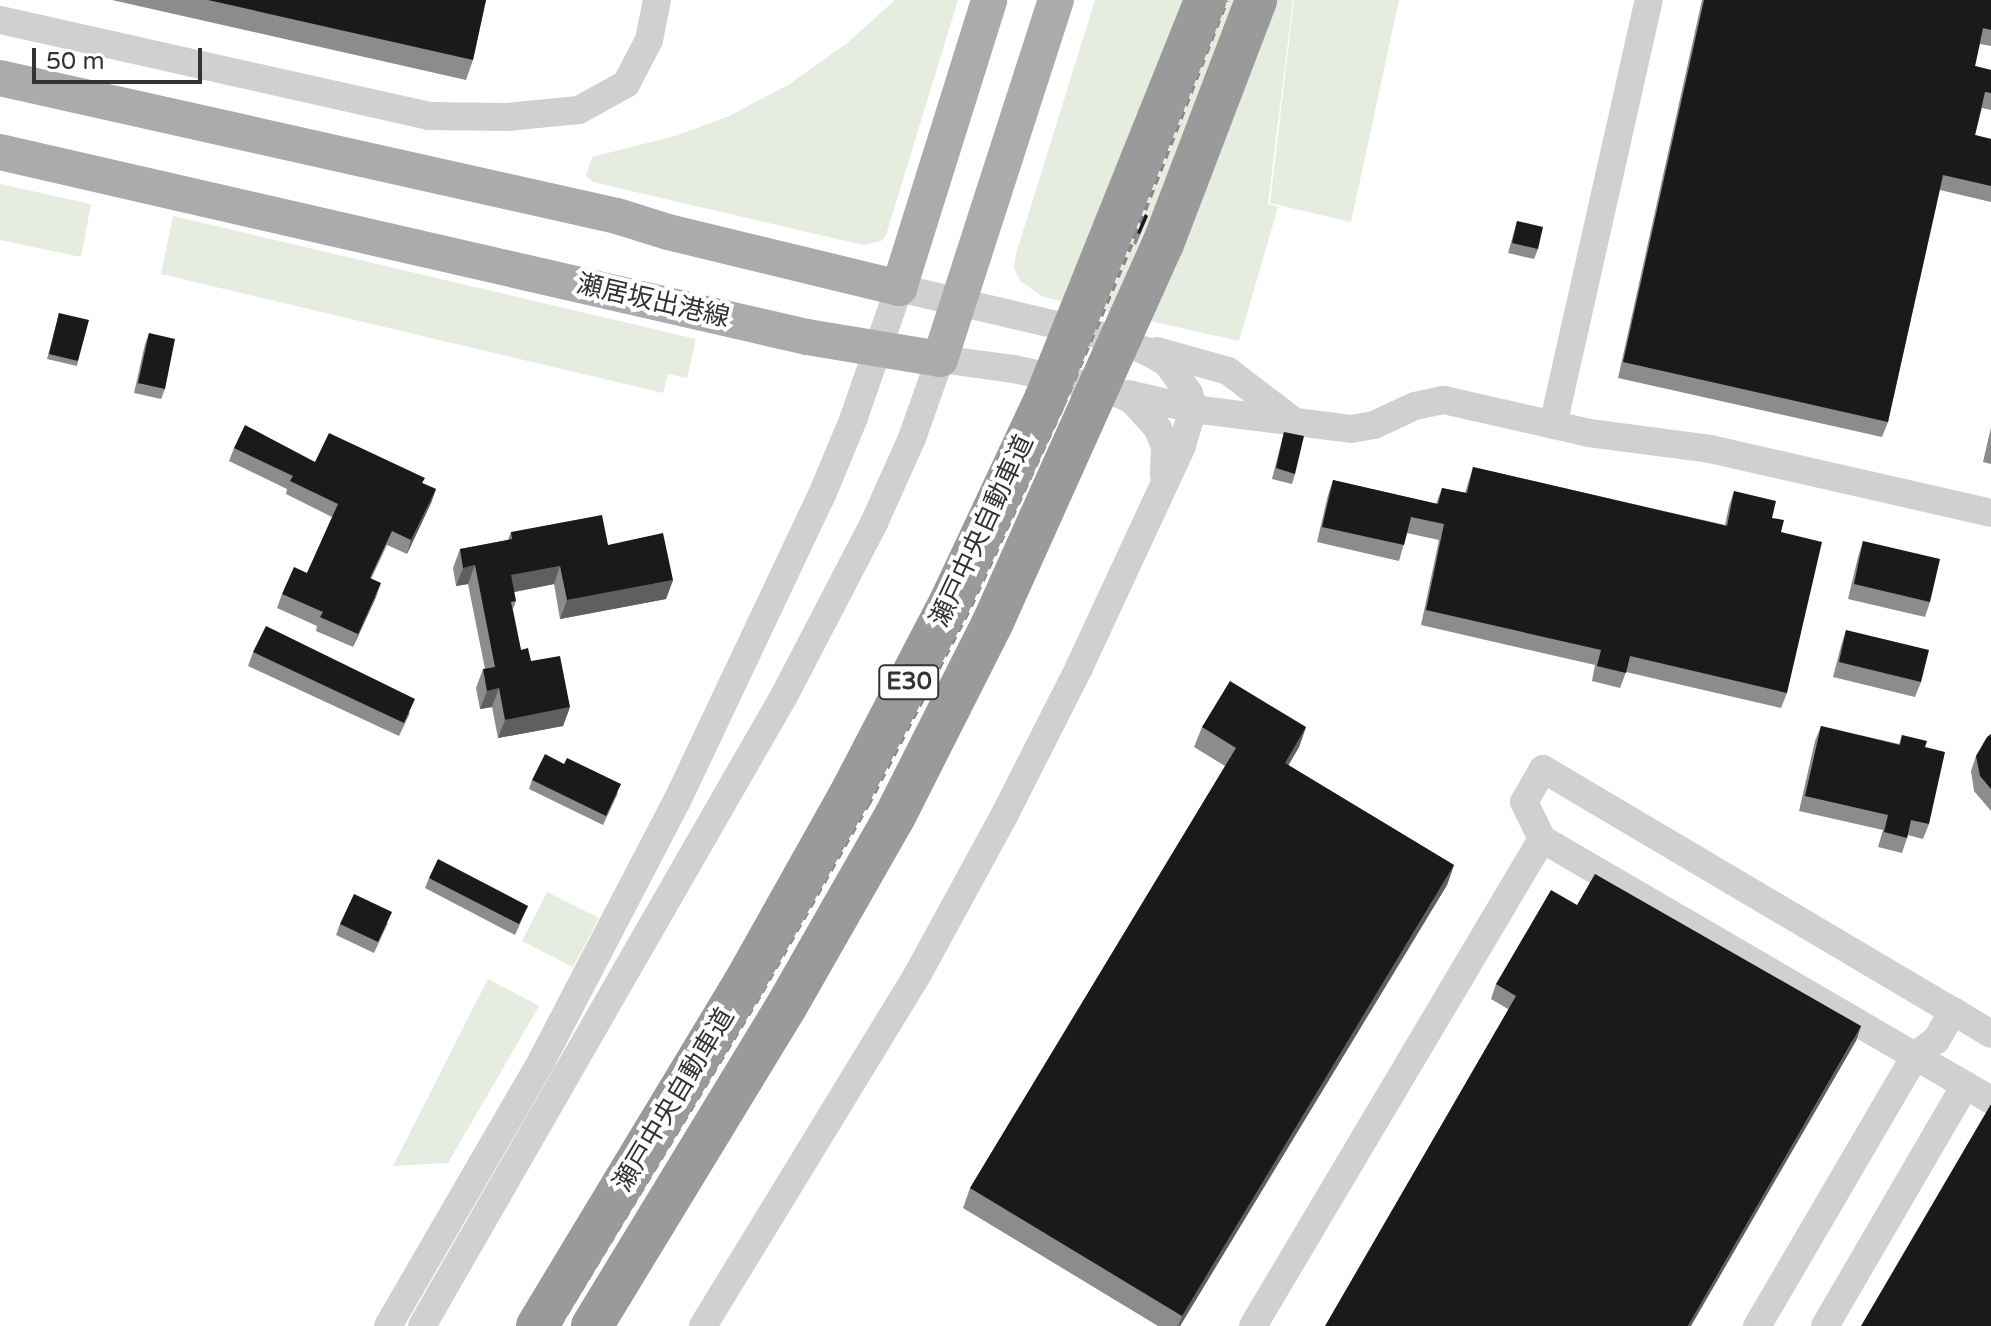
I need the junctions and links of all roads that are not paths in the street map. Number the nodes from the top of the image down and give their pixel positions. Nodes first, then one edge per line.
1 (657, 0) edge
2 (989, 0) edge
3 (1056, 0) edge
4 (1205, 0) edge
5 (1256, 0) edge
6 (1649, 0) edge
7 (0, 20) edge
8 (0, 78) edge
9 (0, 152) edge
10 (899, 288) junction
11 (960, 303) junction
12 (1112, 338) junction
13 (879, 349) junction
14 (940, 359) junction
15 (1112, 391) junction
16 (1193, 409) junction
17 (1292, 421) junction
18 (1553, 425) junction
19 (1162, 487) junction
20 (1991, 513) edge
21 (1542, 839) junction
22 (1953, 1011) junction
23 (1991, 1034) edge
24 (1915, 1056) junction
25 (1965, 1085) junction
26 (1991, 1100) edge
27 (388, 1326) edge
28 (422, 1326) edge
29 (537, 1326) edge
30 (592, 1326) edge
31 (703, 1326) edge
32 (1253, 1326) edge
33 (1757, 1326) edge
34 (1825, 1326) edge

1 - 7 street
2 - 10 main road
3 - 11 main road
4 - 29 highway, 瀬戸中央自動車道 / E30, bridge
5 - 30 highway, 瀬戸中央自動車道 / E30, bridge
6 - 18 street
8 - 10 main road
9 - 13 main road, 瀬居坂出港線
10 - 11 street
10 - 13 street
11 - 12 street
11 - 14 main road
12 - 16 street
12 - 17 street
13 - 14 main road, 瀬居坂出港線
13 - 27 street
14 - 15 street
14 - 28 street
15 - 16 street
15 - 19 street
16 - 17 street
16 - 19 street
17 - 18 street
18 - 20 street
19 - 31 street
21 - 22 street
21 - 24 street
21 - 32 street
22 - 23 street
22 - 24 street
24 - 25 street
24 - 33 street
25 - 26 street
25 - 34 street

